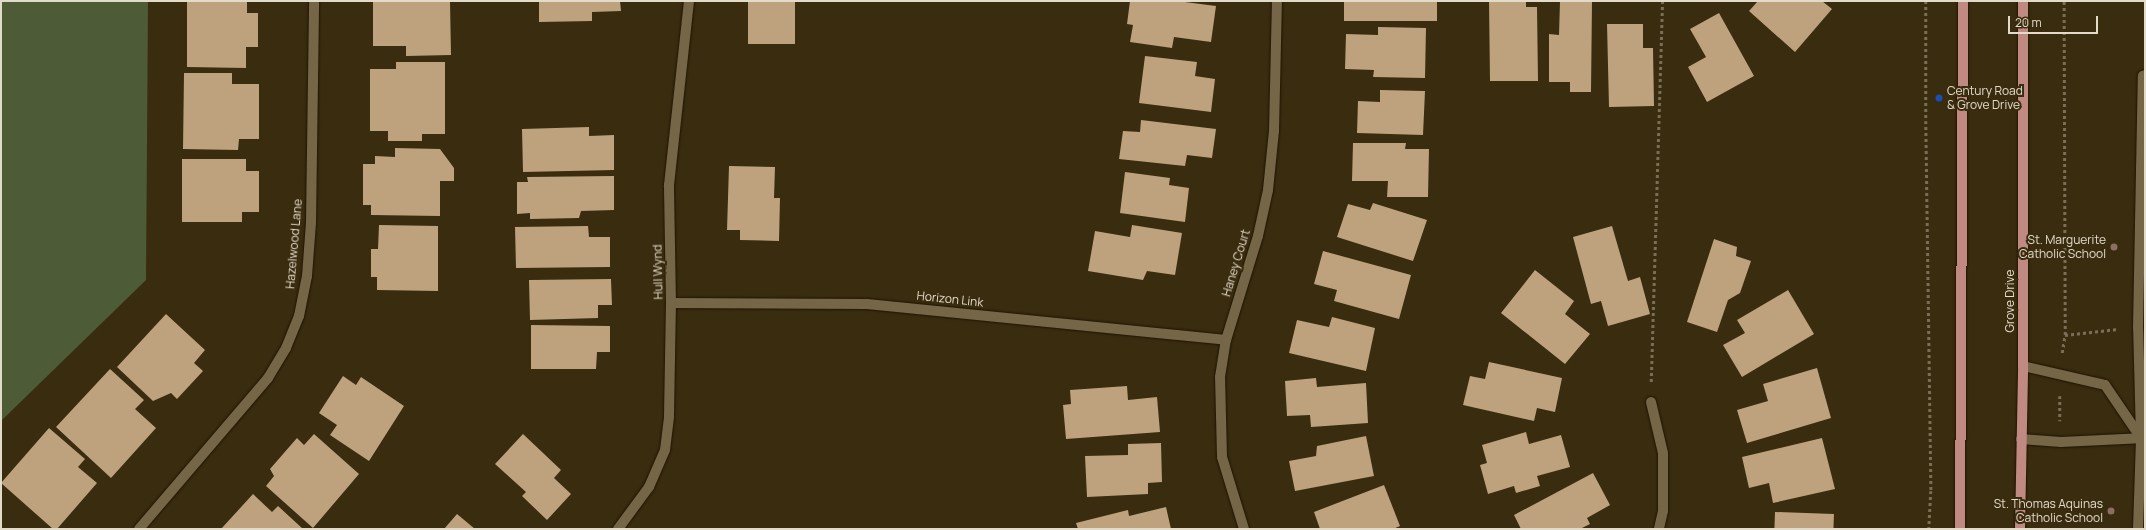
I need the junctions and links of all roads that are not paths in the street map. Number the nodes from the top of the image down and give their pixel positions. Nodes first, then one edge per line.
1 (314, 1) edge
2 (689, 1) edge
3 (1277, 1) edge
4 (1963, 1) edge
5 (2023, 1) edge
6 (2145, 75) edge
7 (671, 303) junction
8 (1226, 340) junction
9 (2023, 366) junction
10 (1651, 402) road end
11 (2143, 438) edge
12 (2021, 439) junction
13 (139, 529) edge
14 (618, 529) edge
15 (1244, 529) edge
16 (1659, 529) edge
17 (1960, 529) edge
18 (2020, 529) edge
19 (2138, 529) edge

1 - 13 street, Hazelwood Lane
2 - 7 street, Hull Wynd
3 - 8 street, Haney Court
4 - 17 main road
5 - 9 main road, Grove Drive
6 - 11 street
7 - 8 street, Horizon Link
7 - 14 street, Hull Wynd
8 - 15 street, Haney Court
9 - 11 street
9 - 12 main road, Grove Drive
10 - 16 street
11 - 12 street
11 - 19 street
12 - 18 main road, Grove Drive

